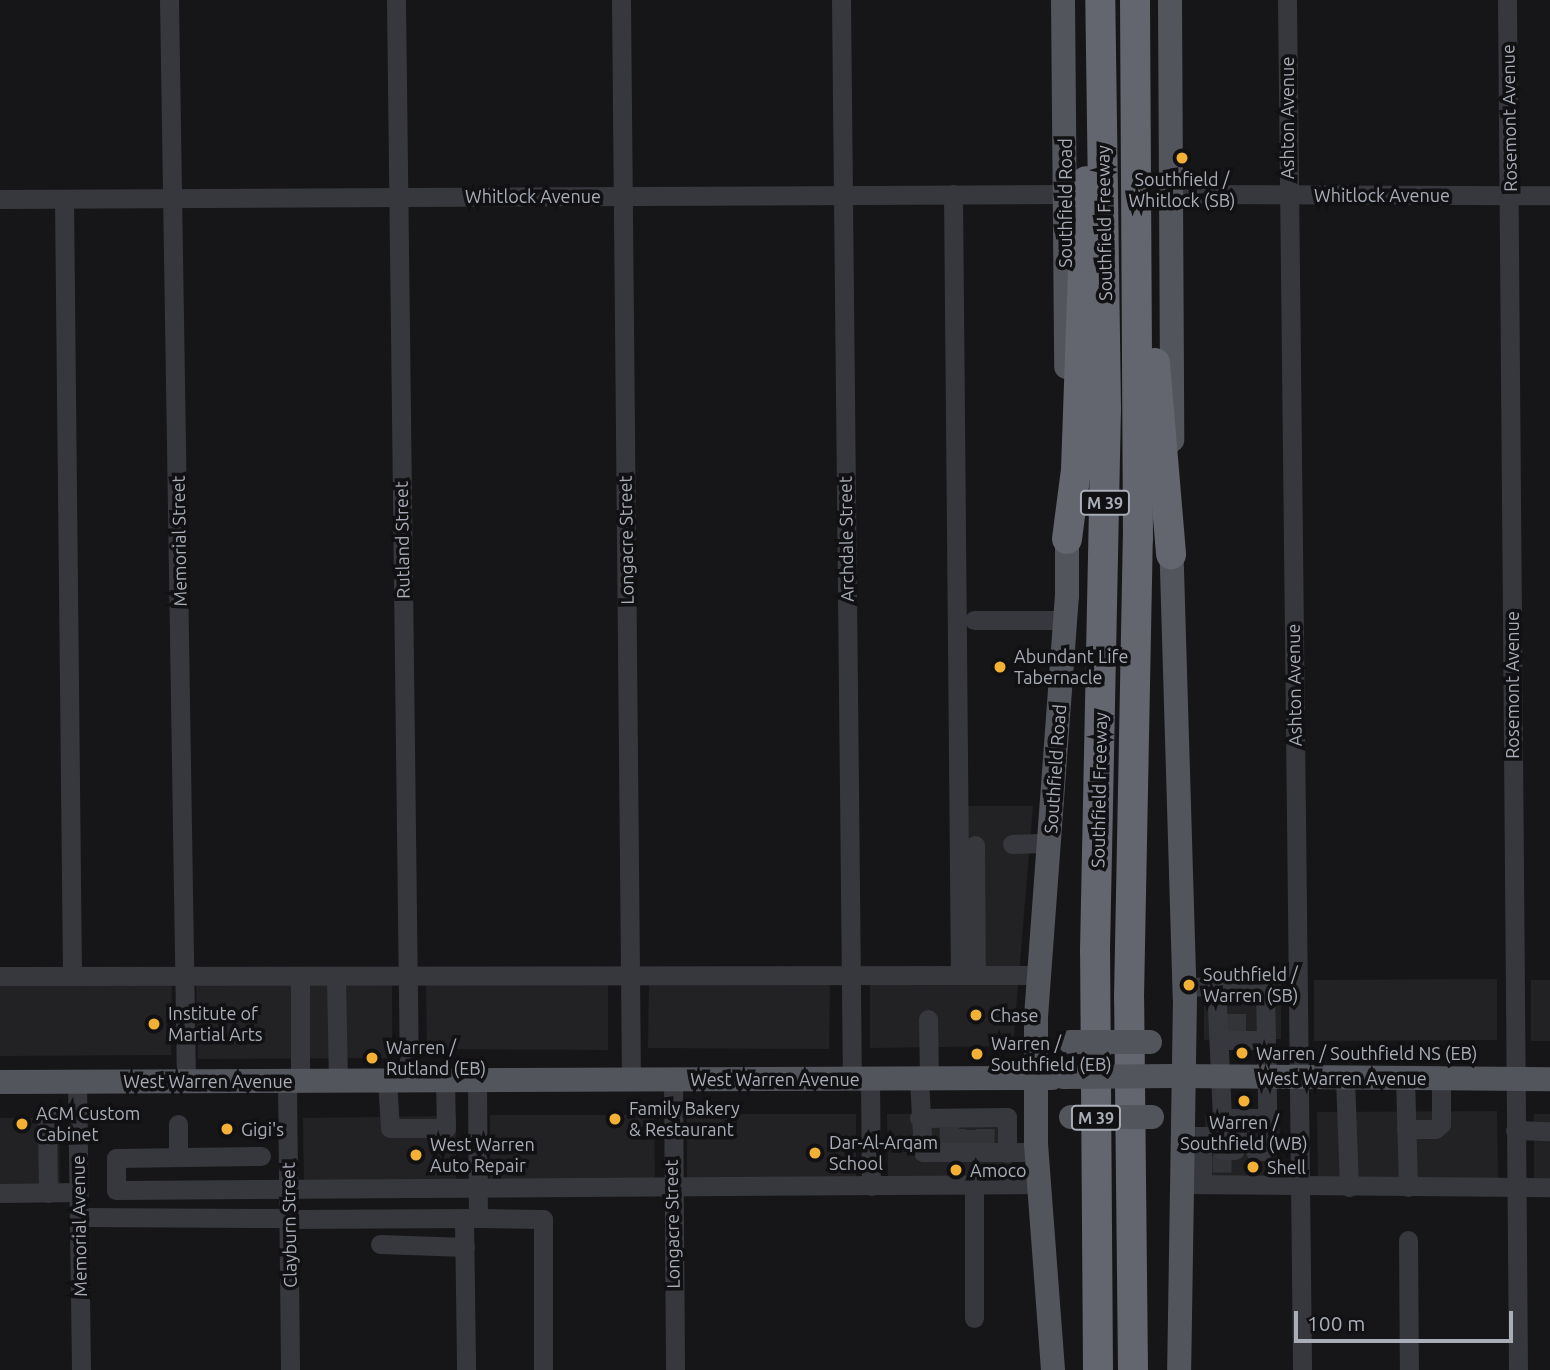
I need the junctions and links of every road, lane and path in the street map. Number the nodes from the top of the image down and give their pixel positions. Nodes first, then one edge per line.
1 (169, 0) edge
2 (396, 0) edge
3 (621, 0) edge
4 (841, 0) edge
5 (1063, 0) edge
6 (1135, 0) edge
7 (1170, 0) edge
8 (1287, 0) edge
9 (1507, 0) edge
10 (1100, 1) edge
11 (1134, 70) junction
12 (953, 194) junction
13 (1065, 194) junction
14 (1172, 194) junction
15 (842, 195) junction
16 (1288, 195) junction
17 (1510, 195) junction
18 (1550, 195) edge
19 (623, 196) junction
20 (397, 197) junction
21 (173, 198) junction
22 (0, 199) edge
23 (65, 199) junction
24 (1067, 539) junction
25 (1171, 554) junction
26 (974, 620) dead end
27 (1065, 620) junction
28 (1049, 843) junction
29 (1012, 844) dead end
30 (975, 845) dead end
31 (850, 974) junction
32 (630, 975) junction
33 (968, 975) junction
34 (1039, 975) junction
35 (0, 976) edge
36 (72, 976) junction
37 (185, 976) junction
38 (408, 976) junction
39 (300, 978) junction
40 (336, 978) junction
41 (1298, 984) junction
42 (1265, 985) junction
43 (1216, 986) junction
44 (1184, 993) junction
45 (1037, 1003) junction
46 (928, 1019) dead end
47 (1221, 1021) junction
48 (1260, 1021) junction
49 (1185, 1024) junction
50 (1178, 1076) junction
51 (1221, 1077) junction
52 (1267, 1077) junction
53 (861, 1078) junction
54 (1036, 1078) junction
55 (1299, 1078) junction
56 (1345, 1078) junction
57 (631, 1079) junction
58 (673, 1079) junction
59 (924, 1079) junction
60 (1405, 1079) junction
61 (1441, 1079) junction
62 (1513, 1079) junction
63 (1550, 1079) edge
64 (398, 1080) junction
65 (445, 1080) junction
66 (186, 1081) junction
67 (293, 1081) junction
68 (338, 1081) junction
69 (477, 1081) junction
70 (0, 1082) edge
71 (77, 1082) junction
72 (47, 1116) dead end
73 (919, 1118) junction
74 (178, 1124) dead end
75 (1406, 1129) junction
76 (1515, 1130) junction
77 (1550, 1131) edge
78 (1262, 1135) junction
79 (1300, 1137) junction
80 (1036, 1148) junction
81 (1007, 1153) junction
82 (1212, 1155) junction
83 (261, 1156) dead end
84 (177, 1157) junction
85 (974, 1184) junction
86 (1039, 1184) junction
87 (872, 1185) junction
88 (477, 1186) junction
89 (1300, 1186) junction
90 (1349, 1186) junction
91 (1408, 1186) junction
92 (1515, 1187) junction
93 (1550, 1187) edge
94 (671, 1188) junction
95 (289, 1191) junction
96 (78, 1192) junction
97 (0, 1193) edge
98 (48, 1193) junction
99 (79, 1217) junction
100 (289, 1218) junction
101 (471, 1219) junction
102 (1408, 1240) dead end
103 (380, 1244) dead end
104 (465, 1247) junction
105 (974, 1318) dead end
106 (81, 1370) edge
107 (290, 1370) edge
108 (466, 1370) edge
109 (543, 1370) edge
110 (675, 1370) edge
111 (1053, 1370) edge
112 (1098, 1370) edge
113 (1133, 1370) edge
114 (1180, 1370) edge
115 (1302, 1370) edge
116 (1409, 1370) edge
117 (1518, 1370) edge

1 - 21 street, Memorial Street
2 - 20 street, Rutland Street
3 - 19 street, Longacre Street
4 - 15 street, Archdale Street
5 - 13 main road, Southfield Road
6 - 11 highway, Southfield Freeway / M 39
7 - 14 main road
8 - 16 street, Ashton Avenue
9 - 17 street, Rosemont Avenue
10 - 24 highway
10 - 112 highway, Southfield Freeway / M 39
11 - 25 highway
11 - 113 highway, Southfield Freeway / M 39
12 - 13 street, Whitlock Avenue
12 - 15 street, Whitlock Avenue
12 - 33 street
13 - 24 main road, Southfield Road
14 - 16 street, Whitlock Avenue
14 - 25 main road
15 - 19 street, Whitlock Avenue
15 - 31 street, Archdale Street
16 - 17 street, Whitlock Avenue
16 - 41 street, Ashton Avenue
17 - 18 street, Whitlock Avenue
17 - 62 street, Rosemont Avenue
19 - 20 street, Whitlock Avenue
19 - 32 street, Longacre Street
20 - 21 street, Whitlock Avenue
20 - 38 street, Rutland Street
21 - 23 street, Whitlock Avenue
21 - 37 street, Memorial Street
22 - 23 street, Whitlock Avenue
23 - 36 street
24 - 27 main road, Southfield Road
25 - 44 main road
26 - 27 street
27 - 28 main road, Southfield Road
28 - 29 street
28 - 34 main road, Southfield Road
30 - 33 street
31 - 32 street
31 - 33 street
31 - 53 street, Archdale Street
32 - 38 street
32 - 57 street, Longacre Street
33 - 34 street
34 - 45 main road, Southfield Road
35 - 36 street
36 - 37 street
37 - 39 street
37 - 66 street, Memorial Street
38 - 40 street
38 - 64 street, Rutland Street
39 - 40 street
39 - 67 street, Clayburn Street
40 - 68 street
41 - 42 street
41 - 55 street, Ashton Avenue
42 - 43 street
42 - 48 street
43 - 44 street
43 - 47 street
44 - 45 main road, bridge
44 - 49 main road
45 - 54 main road, Southfield Road
46 - 59 street
47 - 48 street
47 - 49 street
47 - 51 street
48 - 52 street
49 - 50 main road
50 - 51 main road, West Warren Avenue
50 - 54 main road, West Warren Avenue, bridge
50 - 82 main road
51 - 52 main road, West Warren Avenue
51 - 82 street
52 - 55 main road, West Warren Avenue
52 - 78 street
53 - 58 main road, West Warren Avenue
53 - 59 main road, West Warren Avenue
53 - 87 street, Archdale Street
54 - 59 main road, West Warren Avenue
54 - 80 main road, Southfield Road
55 - 56 main road, West Warren Avenue
55 - 79 street, Ashton Avenue
56 - 60 main road, West Warren Avenue
56 - 90 street
57 - 58 main road, West Warren Avenue
57 - 69 main road, West Warren Avenue
58 - 94 street, Longacre Street
59 - 73 street
60 - 61 main road, West Warren Avenue
60 - 75 street
61 - 62 main road, West Warren Avenue
61 - 75 street
62 - 63 main road, West Warren Avenue
62 - 76 street, Rosemont Avenue
64 - 65 main road, West Warren Avenue
64 - 65 street, Rutland Street
64 - 68 main road, West Warren Avenue
65 - 69 main road, West Warren Avenue
66 - 67 main road, West Warren Avenue
66 - 71 main road, West Warren Avenue
67 - 68 main road, West Warren Avenue
67 - 95 street, Clayburn Street
69 - 88 street
70 - 71 main road, West Warren Avenue
71 - 96 street, Memorial Avenue
72 - 98 street
73 - 81 street
73 - 81 street
74 - 84 street
75 - 91 street
76 - 77 street
76 - 92 street, Rosemont Avenue
78 - 79 street
78 - 82 street
79 - 89 street, Ashton Avenue
80 - 81 street
80 - 82 main road, bridge
80 - 86 main road, Southfield Road
82 - 89 street
82 - 114 main road
83 - 84 street
84 - 95 street
85 - 86 street
85 - 87 street
85 - 105 street
86 - 111 main road, Southfield Road
87 - 94 street
88 - 94 street
88 - 95 street
88 - 101 street
89 - 90 street
89 - 115 street, Ashton Avenue
90 - 91 street
91 - 92 street
92 - 93 street
92 - 117 street, Rosemont Avenue
94 - 110 street, Longacre Street
95 - 100 street, Clayburn Street
96 - 98 street
96 - 99 street, Memorial Avenue
97 - 98 street
99 - 100 street
99 - 106 street, Memorial Avenue
100 - 101 street
100 - 107 street, Clayburn Street
101 - 104 street
101 - 109 street
102 - 116 street
103 - 104 street
104 - 108 street

